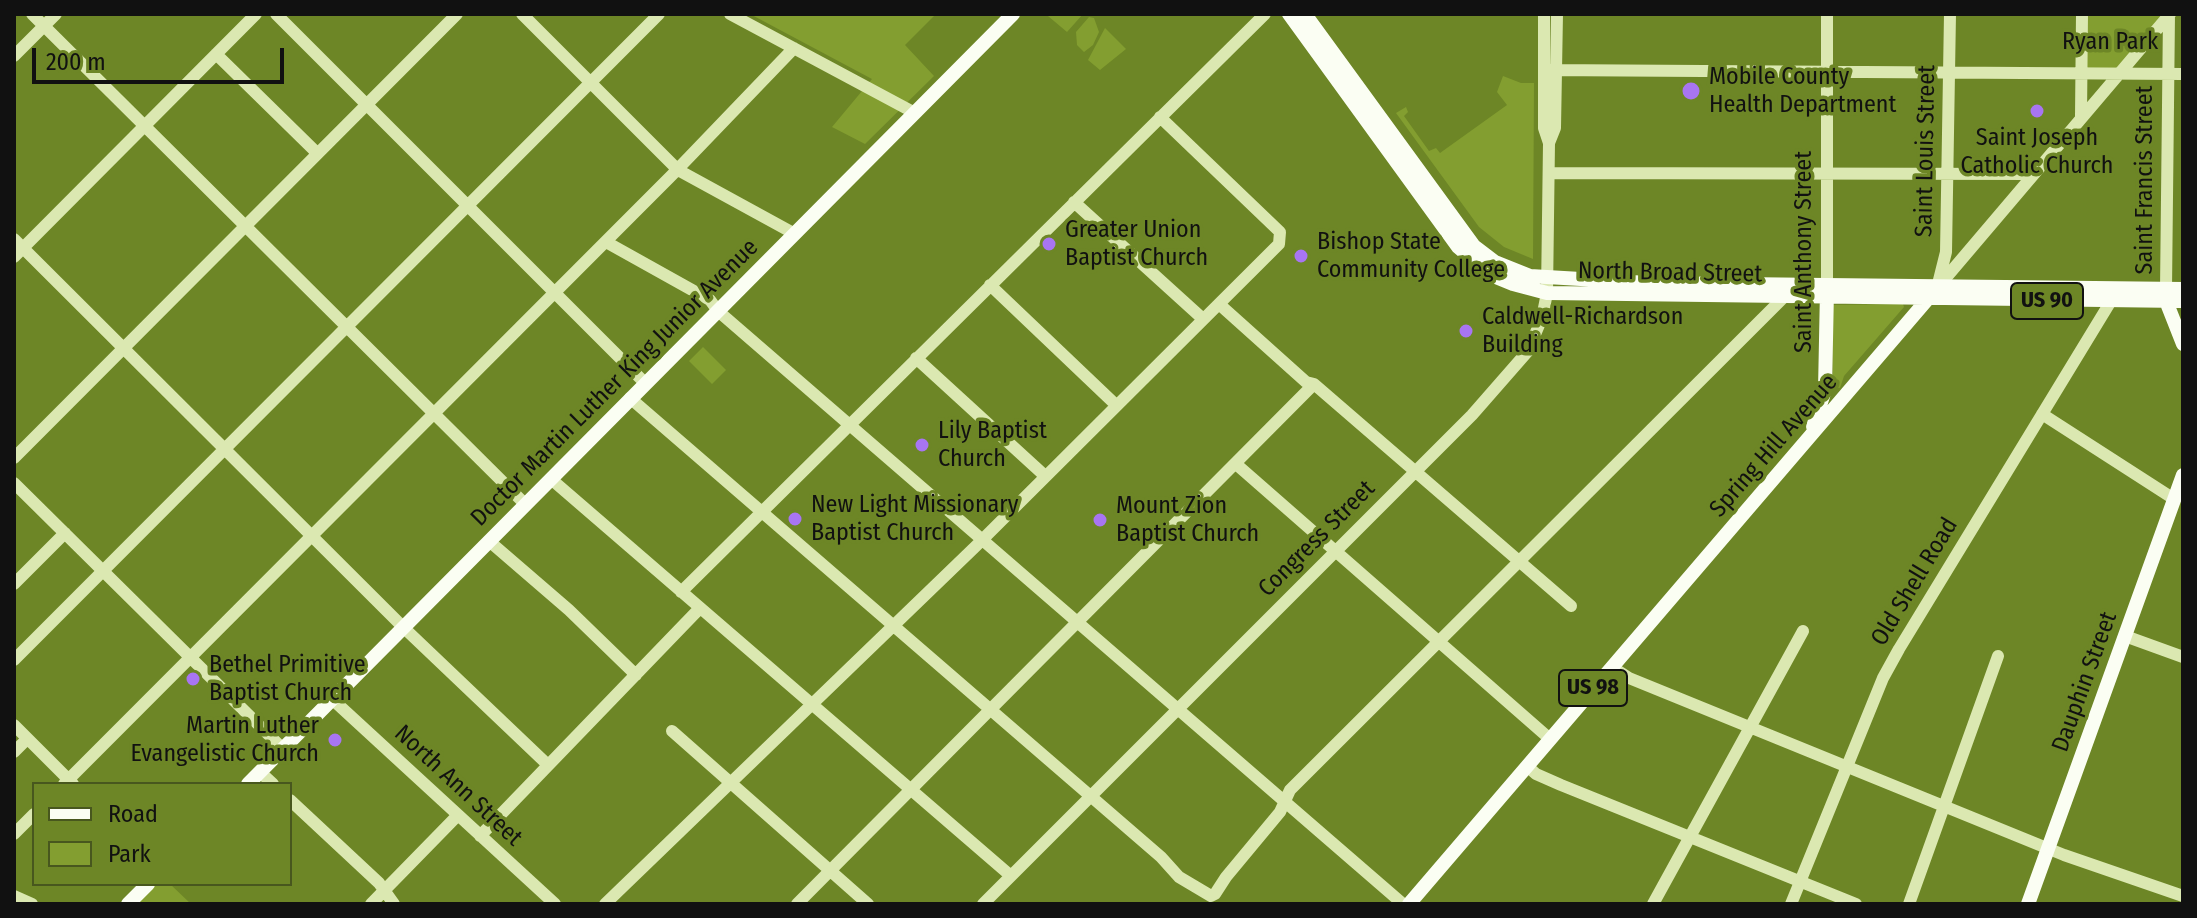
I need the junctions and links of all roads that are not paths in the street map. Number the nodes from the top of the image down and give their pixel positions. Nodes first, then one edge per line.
1 (32, 14) edge
2 (56, 14) edge
3 (256, 14) edge
4 (276, 14) edge
5 (457, 14) edge
6 (522, 14) edge
7 (659, 14) edge
8 (730, 14) edge
9 (1013, 14) edge
10 (1265, 14) edge
11 (1289, 14) edge
12 (1305, 14) edge
13 (1544, 14) edge
14 (1557, 14) edge
15 (1827, 14) edge
16 (1950, 14) edge
17 (2082, 14) edge
18 (2169, 14) edge
19 (44, 26) junction
20 (794, 48) junction
21 (216, 54) junction
22 (14, 56) edge
23 (1550, 70) junction
24 (1826, 72) junction
25 (1950, 72) junction
26 (2082, 72) junction
27 (2119, 73) junction
28 (2168, 73) junction
29 (2183, 74) edge
30 (590, 83) junction
31 (367, 105) junction
32 (915, 113) junction
33 (2081, 116) junction
34 (1160, 117) junction
35 (144, 126) junction
36 (317, 153) junction
37 (678, 170) junction
38 (1549, 173) junction
39 (1826, 173) junction
40 (1949, 173) junction
41 (2033, 174) junction
42 (1074, 202) junction
43 (467, 205) junction
44 (246, 227) junction
45 (795, 234) junction
46 (606, 242) junction
47 (17, 248) edge
48 (990, 285) junction
49 (1547, 286) junction
50 (2183, 289) edge
51 (1827, 291) junction
52 (555, 293) junction
53 (1933, 293) junction
54 (2166, 295) junction
55 (1784, 297) junction
56 (2111, 301) junction
57 (2183, 301) edge
58 (1219, 304) junction
59 (718, 311) junction
60 (1203, 319) junction
61 (346, 326) junction
62 (2183, 344) edge
63 (124, 349) junction
64 (916, 358) junction
65 (645, 383) junction
66 (1314, 384) junction
67 (630, 398) junction
68 (1116, 405) junction
69 (434, 413) junction
70 (2042, 414) junction
71 (849, 424) junction
72 (1809, 439) junction
73 (224, 447) junction
74 (14, 458) edge
75 (1236, 464) junction
76 (1415, 472) junction
77 (1044, 475) junction
78 (2183, 475) edge
79 (551, 479) junction
80 (14, 483) edge
81 (2174, 499) junction
82 (526, 505) junction
83 (760, 512) junction
84 (65, 533) junction
85 (312, 536) junction
86 (982, 539) junction
87 (489, 541) junction
88 (1335, 553) junction
89 (1518, 560) junction
90 (103, 571) junction
91 (14, 584) edge
92 (681, 592) junction
93 (1571, 606) dead end
94 (700, 608) junction
95 (1077, 621) junction
96 (893, 625) junction
97 (402, 626) junction
98 (1803, 631) dead end
99 (2125, 636) junction
100 (1437, 641) junction
101 (1998, 656) dead end
102 (2183, 657) edge
103 (191, 658) junction
104 (14, 660) edge
105 (1612, 667) junction
106 (636, 675) junction
107 (332, 699) junction
108 (812, 704) junction
109 (990, 709) junction
110 (1179, 709) junction
111 (14, 725) edge
112 (1750, 727) junction
113 (672, 731) dead end
114 (27, 739) junction
115 (1550, 739) junction
116 (283, 749) junction
117 (14, 752) edge
118 (548, 765) junction
119 (1527, 766) junction
120 (1848, 766) junction
121 (260, 772) junction
122 (68, 782) edge
123 (70, 782) edge
124 (250, 782) edge
125 (271, 782) edge
126 (730, 782) junction
127 (910, 789) junction
128 (1091, 796) junction
129 (1285, 801) junction
130 (292, 802) edge
131 (1944, 806) junction
132 (458, 815) junction
133 (32, 816) edge
134 (14, 834) edge
135 (480, 836) junction
136 (1690, 836) junction
137 (2048, 848) junction
138 (830, 871) junction
139 (1011, 876) junction
140 (1801, 881) junction
141 (146, 886) edge
142 (384, 890) junction
143 (14, 896) edge
144 (2183, 896) edge
145 (32, 904) edge
146 (128, 904) edge
147 (371, 904) edge
148 (394, 904) edge
149 (555, 904) edge
150 (605, 904) edge
151 (797, 904) edge
152 (868, 904) edge
153 (983, 904) edge
154 (1406, 904) edge
155 (1653, 904) edge
156 (1791, 904) edge
157 (1856, 904) edge
158 (1909, 904) edge
159 (2028, 904) edge

1 - 19 street
2 - 19 street
3 - 21 street
4 - 31 street
5 - 31 street
6 - 30 street
7 - 30 street
8 - 20 street
9 - 32 main road, Doctor Martin Luther King Junior Avenue
10 - 34 street
11 - 49 main road, North Broad Street / US 90
12 - 49 main road, North Broad Street / US 90
13 - 23 street, Congress Street
14 - 23 street, Congress Street
15 - 24 street, Saint Anthony Street
16 - 25 street, Saint Louis Street
17 - 26 street
18 - 27 street, Spring Hill Avenue
18 - 28 street, Saint Francis Street
19 - 22 street
19 - 35 street
20 - 32 street
20 - 37 street
21 - 35 street
21 - 36 street
23 - 24 street
23 - 38 street, Congress Street
24 - 25 street
24 - 39 street, Saint Anthony Street
25 - 26 street
25 - 40 street, Saint Louis Street
26 - 27 street
26 - 33 street
27 - 28 street
27 - 33 street, Spring Hill Avenue
28 - 29 street
28 - 54 street, Saint Francis Street
30 - 37 street
30 - 43 street
31 - 36 street
31 - 43 street
32 - 45 main road, Doctor Martin Luther King Junior Avenue
33 - 41 street, Spring Hill Avenue
34 - 42 street
34 - 58 street
35 - 44 street
35 - 47 street
36 - 44 street
37 - 45 street
37 - 46 street
38 - 39 street
38 - 49 street, Congress Street
39 - 40 street
39 - 51 street, Saint Anthony Street
40 - 41 street
40 - 53 street, Saint Louis Street
41 - 53 street, Spring Hill Avenue
42 - 48 street
42 - 60 street
43 - 52 street
43 - 61 street
44 - 61 street
44 - 63 street
45 - 59 main road, Doctor Martin Luther King Junior Avenue
46 - 52 street
46 - 59 street
47 - 63 street
48 - 64 street
48 - 68 street
49 - 51 main road, North Broad Street / US 90
49 - 55 main road, North Broad Street / US 90
49 - 76 street, Congress Street
50 - 54 main road, North Broad Street / US 90
51 - 53 main road, North Broad Street / US 90
51 - 55 main road, North Broad Street / US 90
51 - 72 main road, Saint Anthony Street / US 98
52 - 65 street
52 - 69 street
53 - 54 main road, North Broad Street / US 90
53 - 56 main road, North Broad Street / US 90
53 - 72 main road, Spring Hill Avenue / US 98
54 - 56 main road, North Broad Street / US 90
54 - 57 main road, North Broad Street / US 90
54 - 62 main road, Saint Francis Street
55 - 89 street
56 - 70 street, Old Shell Road
58 - 60 street
58 - 66 street
59 - 65 main road, Doctor Martin Luther King Junior Avenue
59 - 71 street
60 - 68 street
61 - 69 street
61 - 73 street
63 - 73 street
63 - 74 street
64 - 71 street
64 - 77 street
65 - 67 main road, Doctor Martin Luther King Junior Avenue
66 - 75 street
66 - 76 street
67 - 79 main road, Doctor Martin Luther King Junior Avenue
67 - 83 street
68 - 77 street
69 - 82 street
69 - 85 street
70 - 81 street
70 - 120 street, Old Shell Road
71 - 83 street
71 - 86 street
72 - 105 main road, Spring Hill Avenue / US 98
73 - 85 street
73 - 90 street
75 - 88 street
75 - 95 street
76 - 88 street, Congress Street
76 - 89 street
77 - 86 street
78 - 81 main road, Dauphin Street
79 - 82 main road, Doctor Martin Luther King Junior Avenue
79 - 92 street
80 - 84 street
81 - 99 main road, Dauphin Street
82 - 87 main road, Doctor Martin Luther King Junior Avenue
83 - 92 street
83 - 96 street
84 - 90 street
84 - 91 street
85 - 97 street
85 - 103 street
86 - 95 street
86 - 96 street
87 - 97 main road, Doctor Martin Luther King Junior Avenue
87 - 106 street
88 - 100 street
88 - 110 street, Congress Street
89 - 93 street
89 - 100 street
90 - 103 street
90 - 104 street
92 - 94 street
94 - 106 street
94 - 108 street
95 - 109 street
95 - 110 street
96 - 108 street
96 - 109 street
97 - 107 main road, Doctor Martin Luther King Junior Avenue
97 - 118 street
98 - 112 street
99 - 102 street
99 - 137 main road, Dauphin Street
100 - 115 street
100 - 129 street
101 - 131 street
103 - 116 street
103 - 123 street
105 - 112 street
105 - 115 main road, Spring Hill Avenue / US 98
106 - 118 street
107 - 116 main road, Doctor Martin Luther King Junior Avenue
107 - 132 street, North Ann Street
108 - 126 street
108 - 127 street
109 - 127 street
109 - 128 street
110 - 128 street, Congress Street
110 - 129 street
111 - 114 street
112 - 120 street
112 - 136 street
113 - 126 street
114 - 117 street
114 - 122 street
115 - 119 main road, Spring Hill Avenue / US 98
116 - 121 main road, Doctor Martin Luther King Junior Avenue
118 - 135 street
119 - 136 street
119 - 154 main road, Spring Hill Avenue / US 98
120 - 131 street
120 - 140 street, Old Shell Road
121 - 124 main road, Doctor Martin Luther King Junior Avenue
121 - 125 street
126 - 138 street
126 - 150 street
127 - 138 street
127 - 139 street
128 - 129 street
128 - 139 street, Congress Street
129 - 154 street
130 - 142 street
131 - 137 street
131 - 158 street
132 - 135 street, North Ann Street
132 - 142 street
133 - 134 street
135 - 149 street, North Ann Street
136 - 140 street
136 - 155 street
137 - 144 street
137 - 159 main road, Dauphin Street
138 - 151 street
138 - 152 street
139 - 153 street, Congress Street
140 - 156 street, Old Shell Road
140 - 157 street
141 - 146 main road
142 - 147 street
142 - 148 street
143 - 145 street

